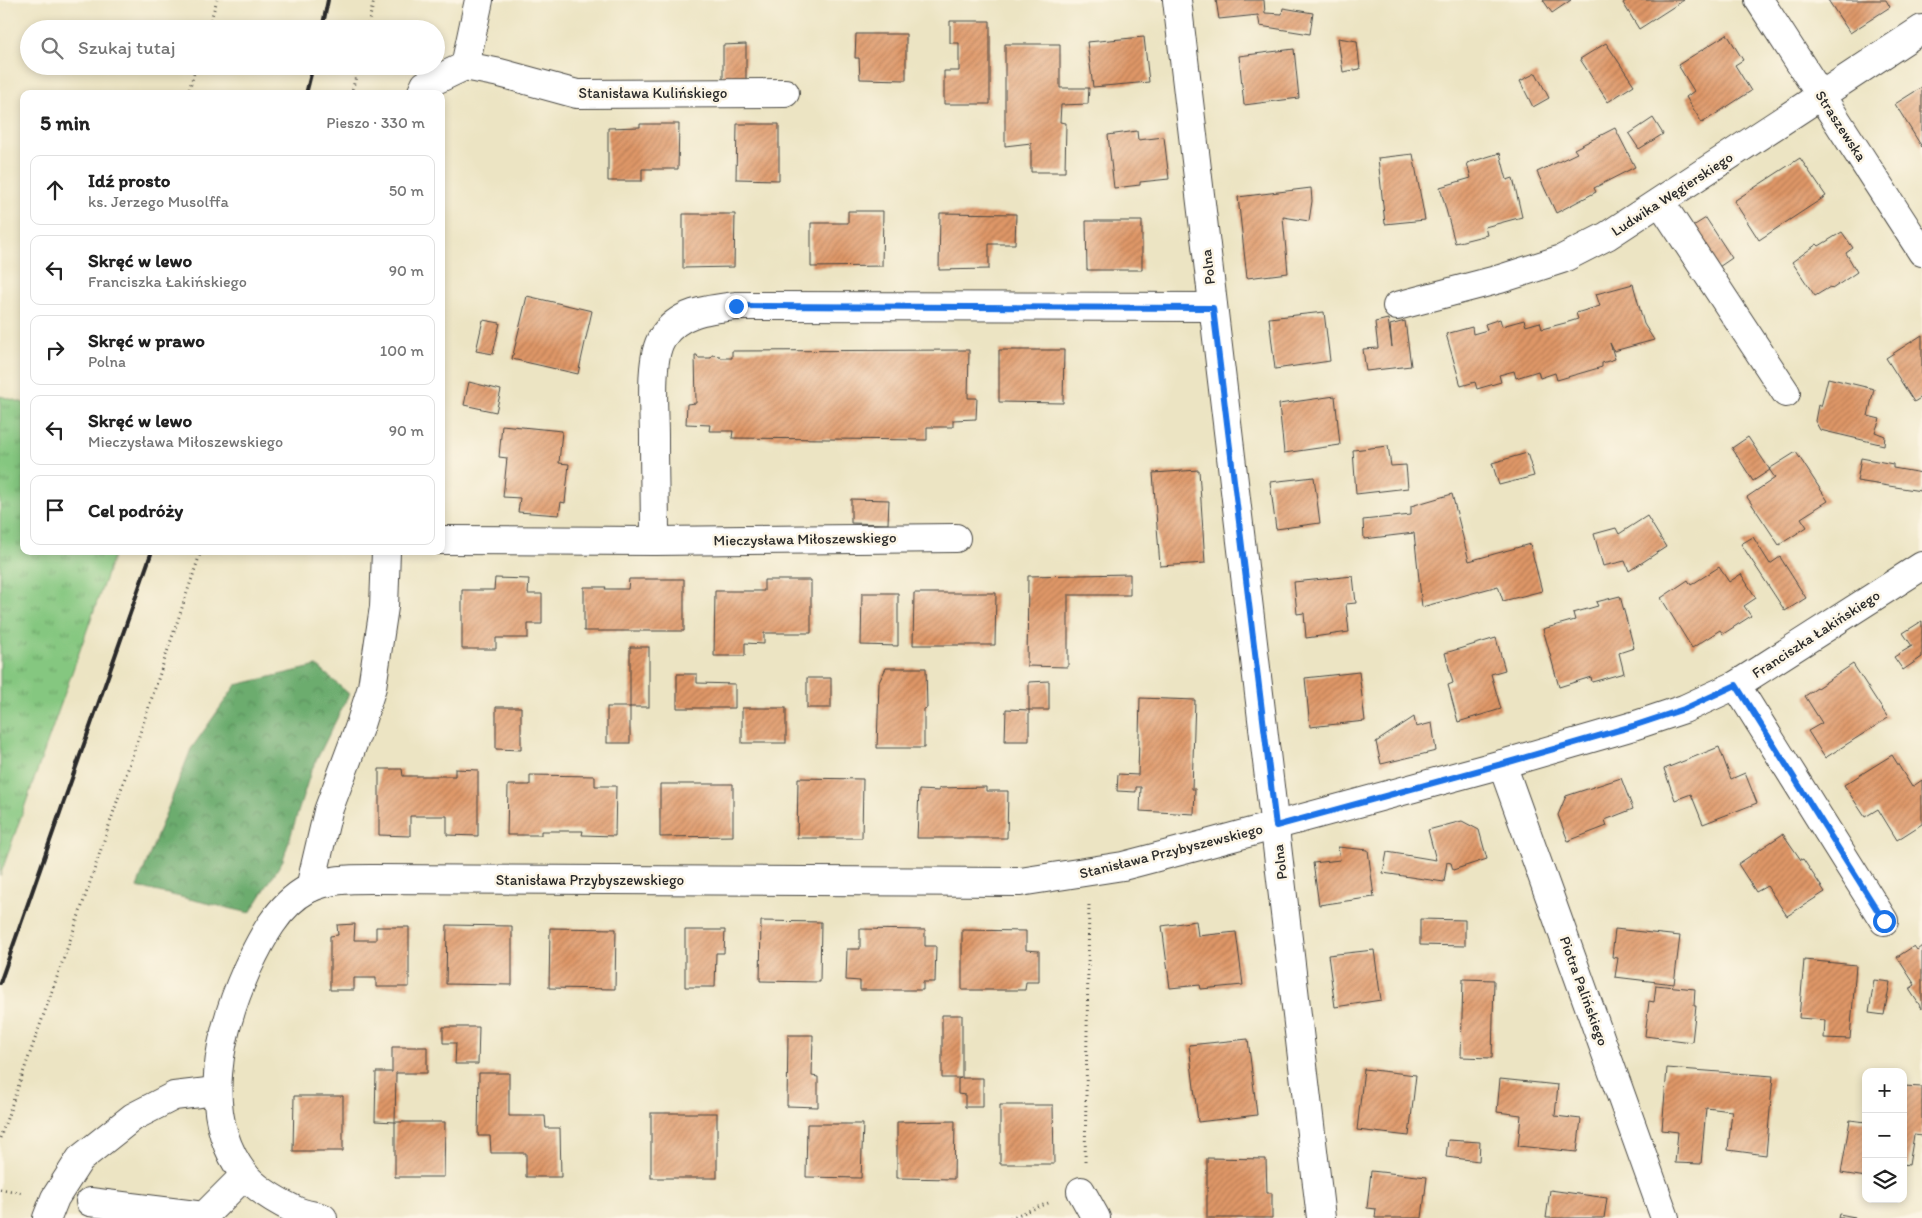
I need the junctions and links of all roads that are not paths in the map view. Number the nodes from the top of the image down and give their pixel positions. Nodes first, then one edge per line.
1 (479, 0) edge
2 (1177, 0) edge
3 (1759, 0) edge
4 (1922, 29) edge
5 (465, 66) junction
6 (423, 90) edge
7 (785, 93) dead end
8 (1820, 94) junction
9 (1661, 202) junction
10 (1922, 252) edge
11 (1397, 306) dead end
12 (1213, 308) junction
13 (1786, 394) dead end
14 (956, 538) dead end
15 (445, 540) edge
16 (655, 541) junction
17 (386, 555) edge
18 (1922, 566) edge
19 (1736, 685) junction
20 (1502, 764) junction
21 (1276, 826) junction
22 (310, 888) junction
23 (1884, 921) dead end
24 (216, 1092) junction
25 (245, 1175) junction
26 (1081, 1191) road end
27 (90, 1202) dead end
28 (47, 1218) edge
29 (322, 1218) edge
30 (1096, 1218) edge
31 (1321, 1218) edge
32 (1666, 1218) edge

1 - 5 street
2 - 12 street, Polna
3 - 8 street, Straszewska
4 - 8 street, Ludwika Węgierskiego
5 - 6 street
5 - 7 street, Stanisława Kulińskiego
8 - 9 street, Ludwika Węgierskiego
8 - 10 street, Straszewska
9 - 11 street, Ludwika Węgierskiego
9 - 13 street
12 - 16 street
12 - 21 street, Polna
14 - 16 street, Mieczysława Miłoszewskiego
15 - 16 street, Mieczysława Miłoszewskiego
17 - 22 street
18 - 19 street, Franciszka Łakińskiego
19 - 20 street, Franciszka Łakińskiego
19 - 23 street
20 - 21 street, Franciszka Łakińskiego
20 - 32 street, Piotra Palińskiego
21 - 22 street, Stanisława Przybyszewskiego
21 - 31 street, Polna
22 - 24 street, Stanisława Przybyszewskiego
24 - 25 street, Stanisława Przybyszewskiego
24 - 28 street
25 - 27 street
25 - 29 street, Stanisława Przybyszewskiego
26 - 30 street

